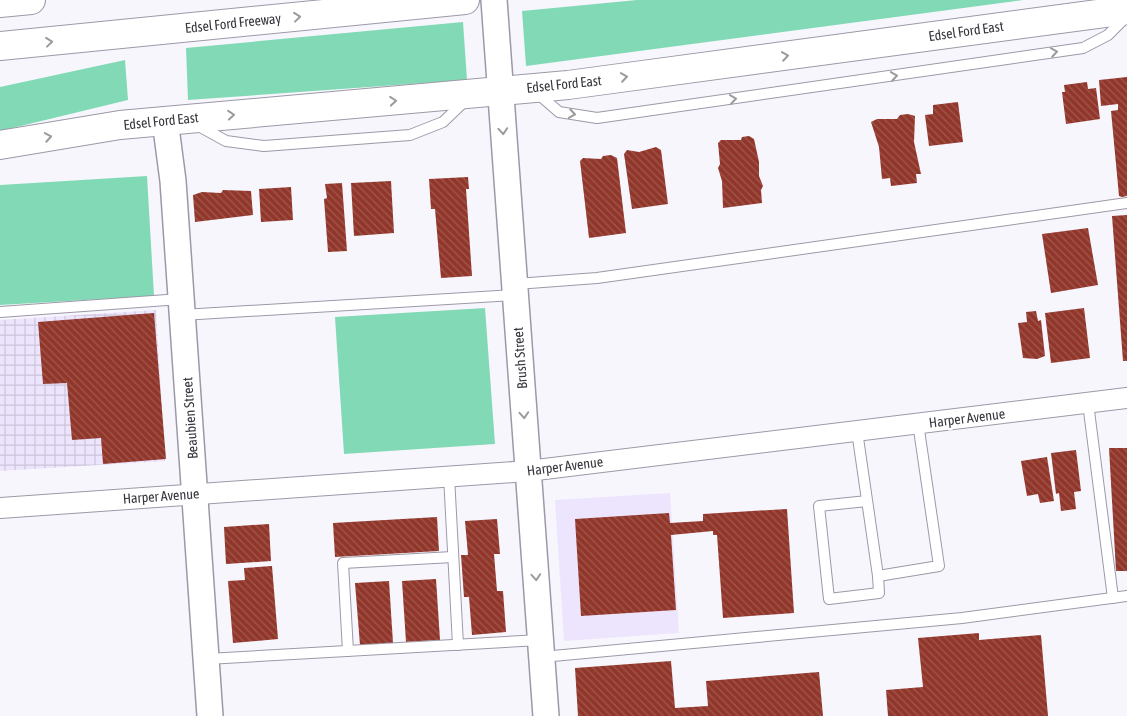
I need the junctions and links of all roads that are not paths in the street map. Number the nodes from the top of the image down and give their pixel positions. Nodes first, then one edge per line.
1 (31, 0) edge
2 (465, 0) edge
3 (494, 0) edge
4 (0, 3) edge
5 (1127, 10) edge
6 (1127, 16) edge
7 (0, 46) edge
8 (532, 88) junction
9 (500, 91) junction
10 (472, 94) junction
11 (175, 119) junction
12 (0, 145) edge
13 (1127, 203) edge
14 (515, 290) junction
15 (182, 307) junction
16 (0, 312) edge
17 (1127, 398) edge
18 (1088, 403) junction
19 (918, 424) junction
20 (857, 431) junction
21 (528, 471) junction
22 (449, 476) junction
23 (195, 494) junction
24 (867, 501) junction
25 (0, 508) edge
26 (453, 557) junction
27 (878, 576) junction
28 (1127, 596) edge
29 (1113, 598) junction
30 (458, 645) junction
31 (541, 649) junction
32 (348, 651) junction
33 (207, 659) junction
34 (210, 716) edge
35 (546, 716) edge

1 - 4 main road
7 -> 2 main road, Edsel Ford Freeway
3 - 9 street, Brush Street
8 -> 5 main road, Edsel Ford East
8 -> 6 lane
8 - 9 main road, Edsel Ford East
9 - 10 main road, Edsel Ford East
9 -> 14 street, Brush Street
11 -> 10 main road, Edsel Ford East
10 - 11 lane
12 -> 11 main road, Edsel Ford East
11 - 15 street, Beaubien Street
13 - 14 lane
14 - 15 lane
14 -> 21 street, Brush Street
15 - 16 lane
15 - 23 street, Beaubien Street
17 - 18 street, Harper Avenue
18 - 19 street, Harper Avenue
18 - 29 lane
19 - 20 street, Harper Avenue
19 - 27 lane
20 - 21 street, Harper Avenue
20 - 24 lane
21 - 22 street, Harper Avenue
21 -> 31 street, Brush Street
22 - 23 street, Harper Avenue
22 - 26 lane
23 - 25 street, Harper Avenue
23 - 33 street, Beaubien Street
24 - 27 lane
24 - 27 lane
26 - 30 lane
26 - 32 lane
28 - 29 lane
29 - 31 lane
30 - 31 lane
30 - 32 lane
31 - 35 street, Brush Street
32 - 33 lane
33 - 34 street, Beaubien Street

